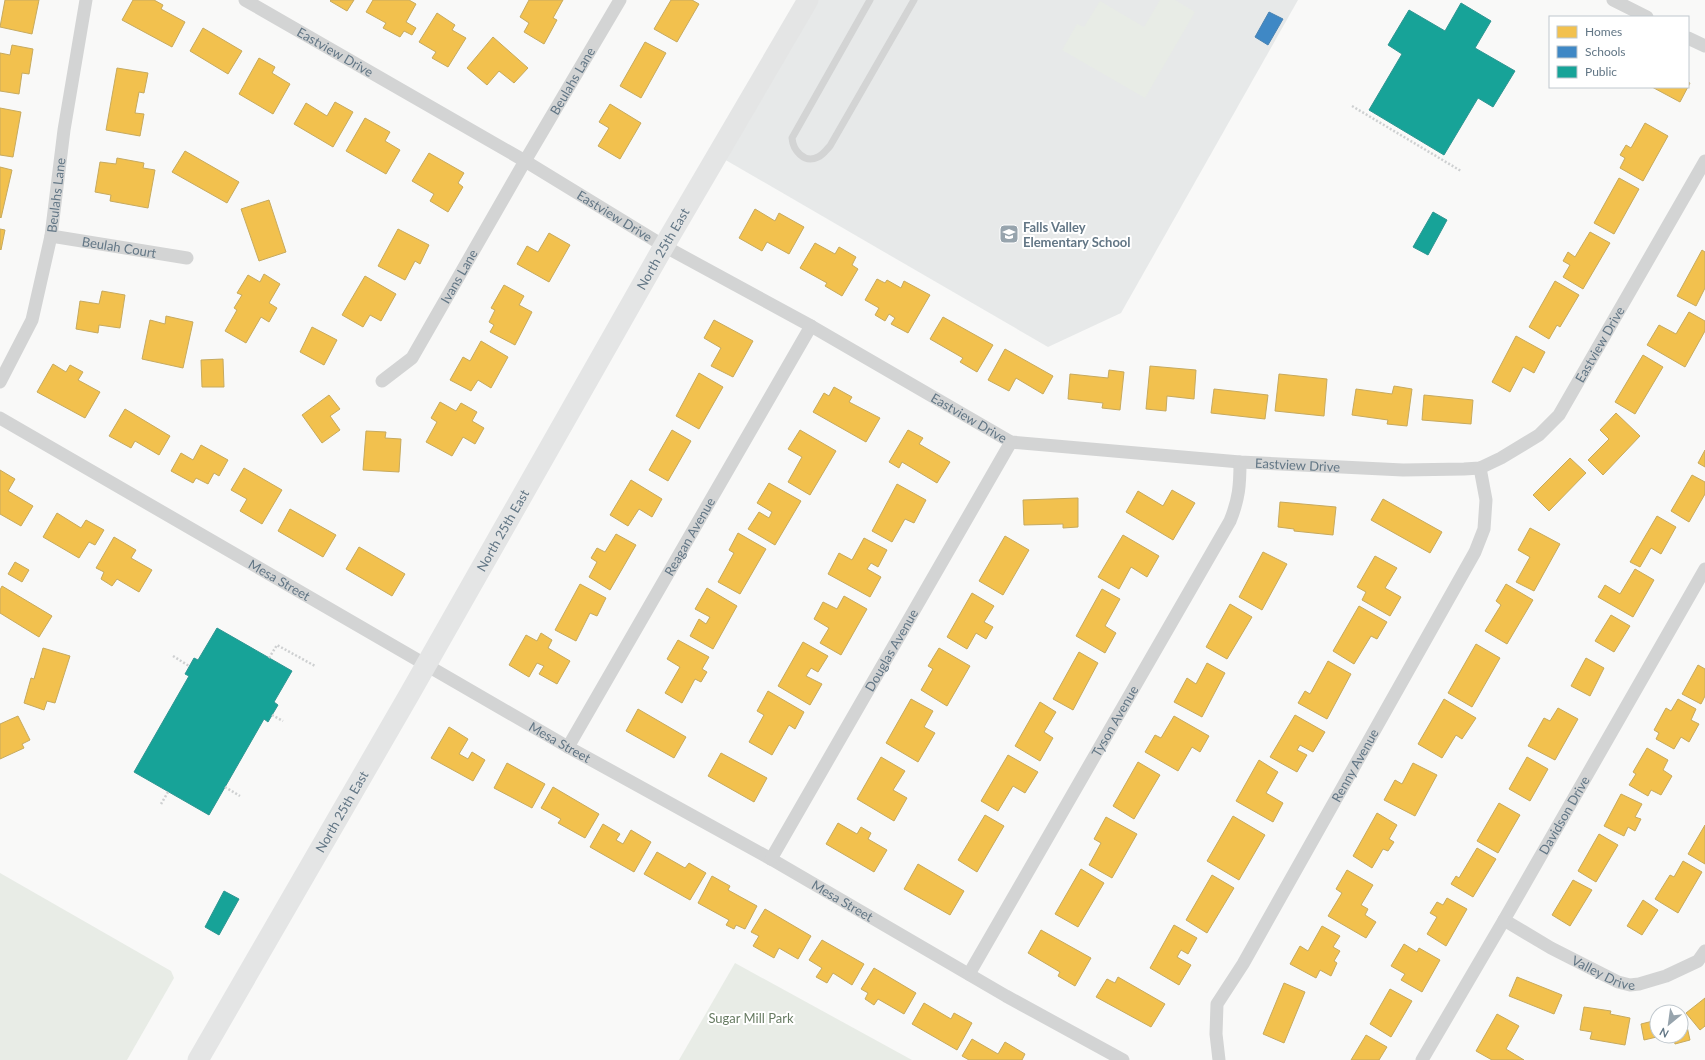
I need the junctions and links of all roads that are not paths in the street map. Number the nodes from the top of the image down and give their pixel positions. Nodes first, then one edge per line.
1 (86, 0) edge
2 (245, 0) edge
3 (620, 0) edge
4 (808, 0) edge
5 (870, 0) edge
6 (914, 0) edge
7 (1613, 0) edge
8 (1645, 16) edge
9 (1689, 38) edge
10 (1705, 46) edge
11 (1705, 161) edge
12 (525, 162) junction
13 (51, 236) junction
14 (664, 246) junction
15 (186, 258) dead end
16 (811, 326) junction
17 (382, 381) dead end
18 (0, 382) edge
19 (0, 418) edge
20 (1011, 442) junction
21 (1240, 462) junction
22 (1480, 468) junction
23 (1705, 569) edge
24 (426, 666) junction
25 (568, 747) junction
26 (771, 859) junction
27 (1504, 920) junction
28 (1705, 951) edge
29 (969, 974) junction
30 (198, 1060) edge
31 (1124, 1060) edge
32 (1218, 1060) edge
33 (1422, 1060) edge

1 - 13 street, Beulahs Lane
2 - 12 street, Eastview Drive
3 - 12 street, Beulahs Lane
4 - 14 main road, North 25th East
5 - 6 lane
7 - 8 street
9 - 10 street
11 - 22 street, Eastview Drive
12 - 14 street, Eastview Drive
12 - 17 street, Ivans Lane
13 - 15 street, Beulah Court
13 - 18 street, Beulahs Lane
14 - 16 street, Eastview Drive
14 - 24 main road, North 25th East
16 - 20 street, Eastview Drive
16 - 25 street, Reagan Avenue
19 - 24 street, Mesa Street
20 - 21 street, Eastview Drive
20 - 26 street, Douglas Avenue
21 - 22 street, Eastview Drive
21 - 29 street, Tyson Avenue
22 - 32 street, Renny Avenue
23 - 27 street, Davidson Drive
24 - 25 street, Mesa Street
24 - 30 main road, North 25th East
25 - 26 street, Mesa Street
26 - 29 street, Mesa Street
27 - 28 street, Valley Drive
27 - 33 street, Davidson Drive
29 - 31 street, Mesa Street

